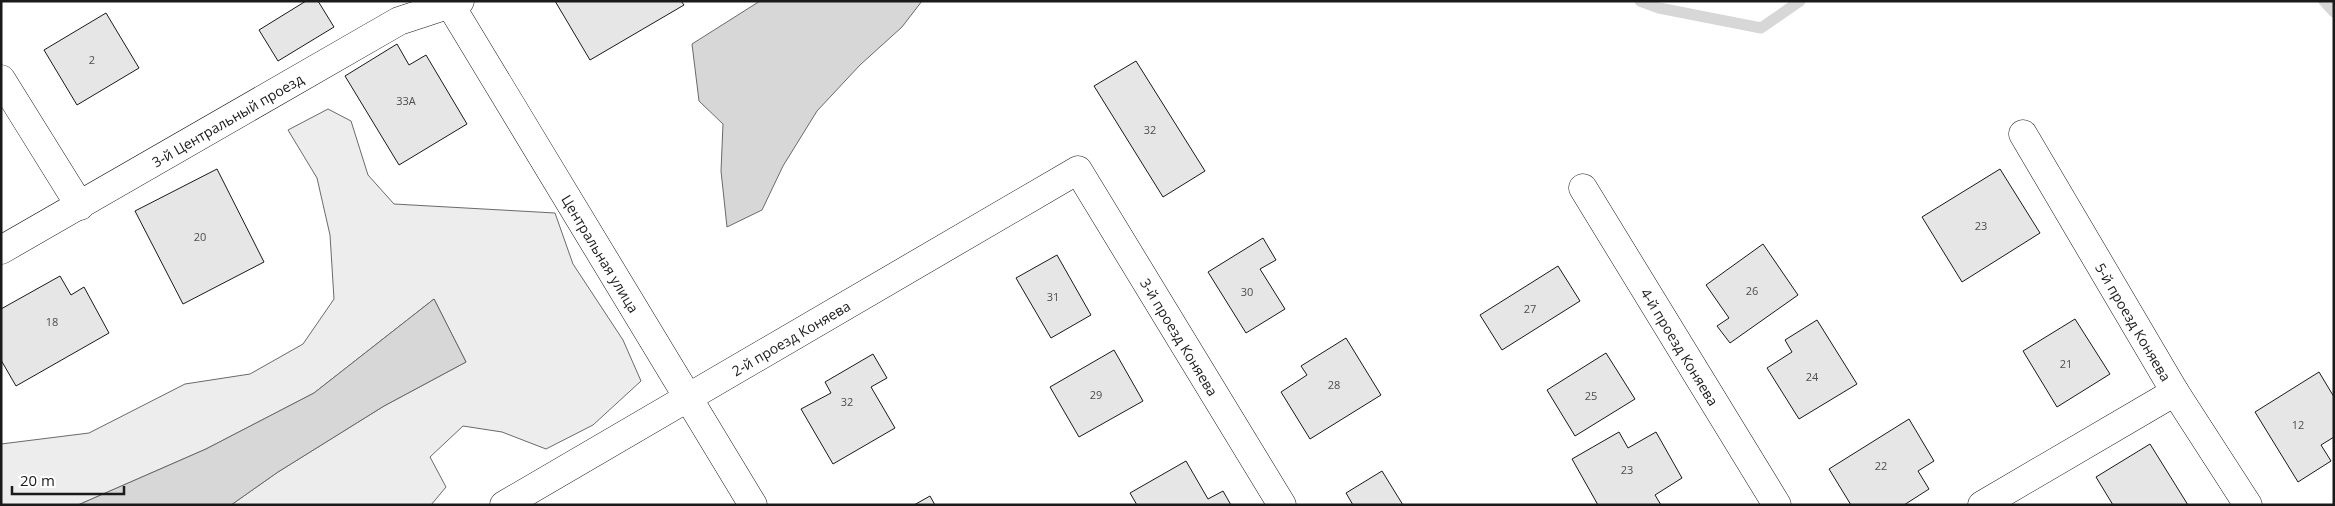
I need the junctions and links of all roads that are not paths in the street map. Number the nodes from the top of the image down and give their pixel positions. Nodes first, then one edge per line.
1 (453, 3) edge
2 (1, 79) edge
3 (2023, 134) dead end
4 (1078, 170) joint
5 (1583, 188) dead end
6 (80, 206) junction
7 (1, 250) edge
8 (2174, 392) junction
9 (688, 396) junction
10 (504, 505) edge
11 (753, 505) edge
12 (1282, 505) edge
13 (1777, 505) edge
14 (1982, 505) edge
15 (2248, 505) edge

1 - 6 street, 3-й Центральный проезд
1 - 9 street, Центральная улица
2 - 6 street
3 - 8 street, 5-й проезд Коняева
4 - 9 street, 2-й проезд Коняева
4 - 12 street, 3-й проезд Коняева
5 - 13 street, 4-й проезд Коняева
6 - 7 street, 3-й Центральный проезд
8 - 14 street
8 - 15 street, 5-й проезд Коняева
9 - 10 street, 2-й проезд Коняева
9 - 11 street, Центральная улица

